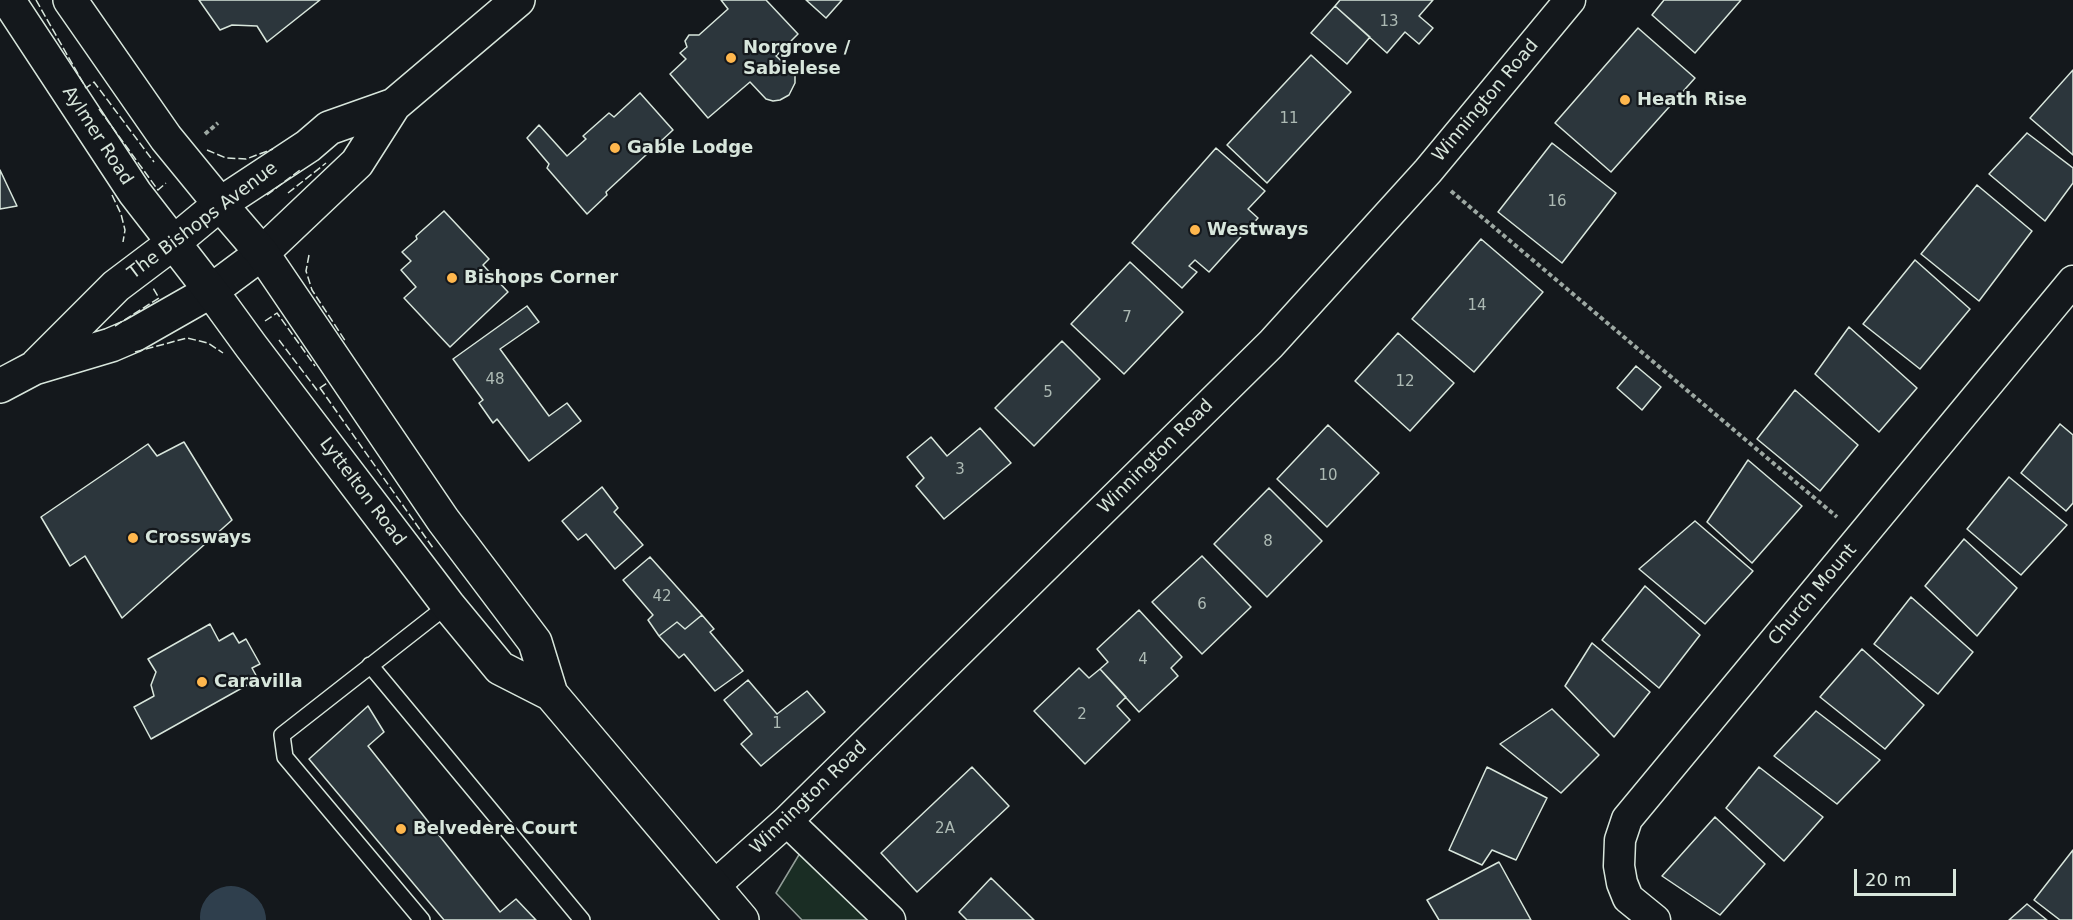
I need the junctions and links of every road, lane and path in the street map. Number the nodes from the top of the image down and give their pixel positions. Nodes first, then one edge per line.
1 (8, 0) edge
2 (70, 0) edge
3 (518, 0) edge
4 (1570, 0) edge
5 (394, 105) junction
6 (1428, 171) junction
7 (220, 204) junction
8 (252, 241) junction
9 (192, 267) junction
10 (2073, 280) edge
11 (34, 368) junction
12 (0, 386) edge
13 (1860, 537) junction
14 (448, 605) junction
15 (370, 665) junction
16 (551, 694) junction
17 (787, 821) junction
18 (713, 886) junction
19 (422, 920) edge
20 (582, 920) edge
21 (742, 920) edge
22 (890, 920) edge
23 (1655, 920) edge

1 - 9 main road, Aylmer Road
2 - 7 main road
3 - 5 main road, The Bishops Avenue
4 - 6 street, Winnington Road
5 - 7 main road, The Bishops Avenue
5 - 8 main road, The Bishops Avenue
6 - 13 path
6 - 17 street, Winnington Road
7 - 8 main road
7 - 9 main road, The Bishops Avenue
8 - 9 main road, The Bishops Avenue
8 - 16 main road, Lyttelton Road
9 - 11 main road, The Bishops Avenue
9 - 11 main road, The Bishops Avenue
9 - 14 main road, Lyttelton Road
10 - 13 street, Church Mount
11 - 12 main road, The Bishops Avenue
13 - 23 street, Church Mount
14 - 15 lane
14 - 16 main road, Lyttelton Road
15 - 19 lane
15 - 20 lane
16 - 18 main road, Lyttelton Road
17 - 18 street, Winnington Road
17 - 22 street
18 - 21 main road, Lyttelton Road

